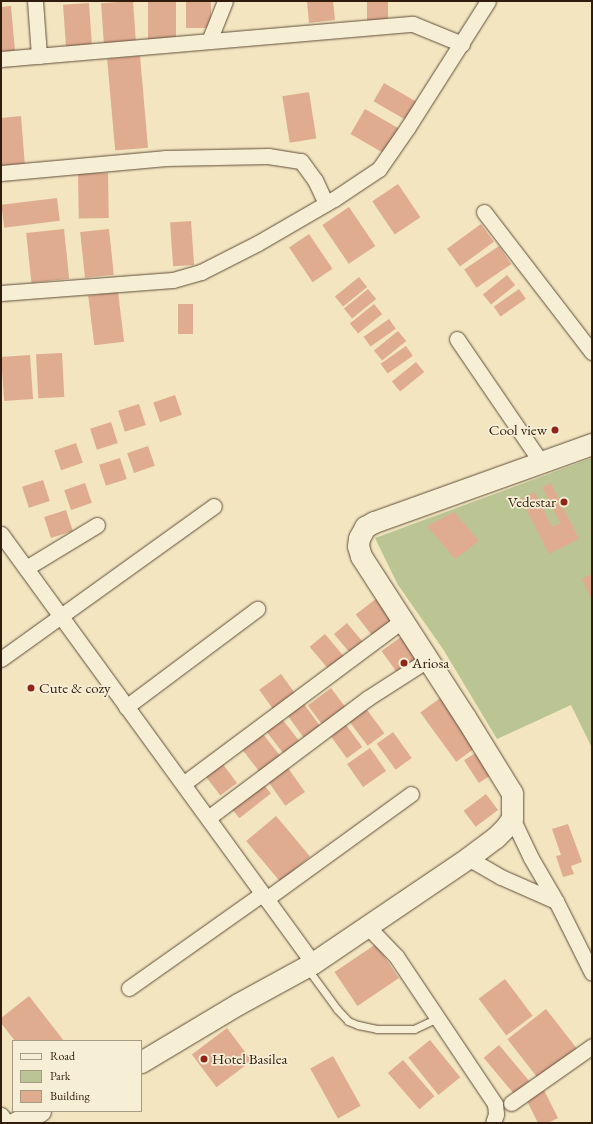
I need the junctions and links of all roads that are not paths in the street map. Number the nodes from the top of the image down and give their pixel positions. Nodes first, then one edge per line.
1 (34, 1) edge
2 (225, 1) edge
3 (489, 1) edge
4 (208, 41) junction
5 (462, 44) junction
6 (39, 56) junction
7 (1, 59) edge
8 (1, 173) edge
9 (326, 204) junction
10 (484, 212) dead end
11 (1, 294) edge
12 (457, 339) dead end
13 (592, 352) edge
14 (592, 444) edge
15 (541, 462) junction
16 (214, 506) dead end
17 (97, 525) dead end
18 (1, 534) edge
19 (26, 568) junction
20 (257, 609) dead end
21 (61, 616) junction
22 (403, 620) junction
23 (1, 659) edge
24 (427, 660) junction
25 (126, 707) junction
26 (183, 784) junction
27 (410, 794) dead end
28 (208, 818) junction
29 (512, 818) junction
30 (468, 858) junction
31 (264, 896) junction
32 (556, 902) junction
33 (367, 926) junction
34 (309, 964) junction
35 (591, 969) edge
36 (129, 988) dead end
37 (438, 1018) junction
38 (592, 1046) edge
39 (142, 1061) edge
40 (511, 1103) dead end
41 (1, 1115) edge
42 (38, 1116) edge
43 (7, 1123) edge
44 (15, 1123) edge
45 (493, 1123) edge

1 - 6 street
2 - 4 street
3 - 5 street
4 - 5 street
4 - 6 street
5 - 9 street
6 - 7 street
8 - 9 street
9 - 11 street
10 - 13 street
12 - 15 street
14 - 15 street
15 - 22 street
16 - 21 street
17 - 19 street
18 - 19 street
19 - 21 street
20 - 25 street
21 - 23 street
21 - 25 street
22 - 24 street
22 - 26 street
24 - 28 street
24 - 29 street
25 - 26 street
26 - 28 street
27 - 31 street
28 - 31 street
29 - 30 street
29 - 32 street
30 - 32 street
30 - 33 street
31 - 34 street
31 - 36 street
32 - 35 street
33 - 34 street
33 - 37 street
34 - 37 lane
34 - 39 street
37 - 45 street
38 - 40 street
41 - 43 street
42 - 44 street

